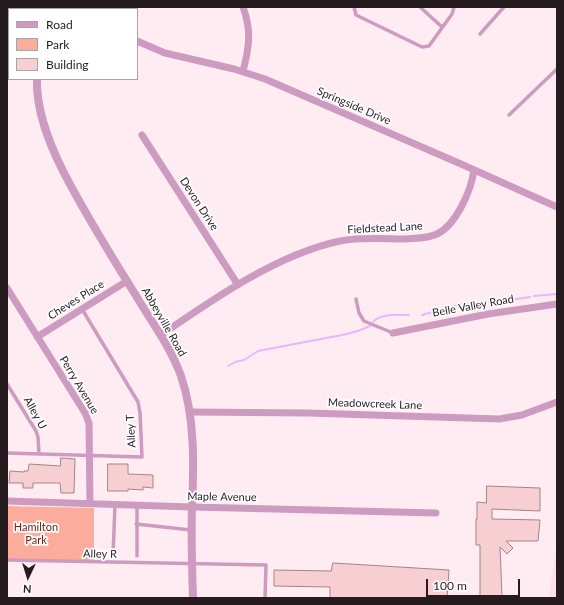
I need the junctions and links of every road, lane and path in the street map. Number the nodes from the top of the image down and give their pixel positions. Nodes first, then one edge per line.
1 (243, 7) edge
2 (354, 7) edge
3 (420, 7) edge
4 (454, 7) edge
5 (504, 7) edge
6 (442, 27) junction
7 (480, 34) dead end
8 (138, 41) edge
9 (557, 69) edge
10 (243, 71) junction
11 (37, 80) edge
12 (509, 115) dead end
13 (142, 135) dead end
14 (474, 170) junction
15 (557, 208) edge
16 (127, 281) junction
17 (238, 285) junction
18 (7, 288) edge
19 (356, 299) dead end
20 (557, 304) edge
21 (82, 309) junction
22 (393, 333) joint
23 (161, 335) junction
24 (37, 337) junction
25 (7, 384) edge
26 (557, 402) edge
27 (190, 412) junction
28 (7, 453) edge
29 (39, 454) junction
30 (90, 455) junction
31 (7, 501) edge
32 (90, 504) junction
33 (114, 505) junction
34 (137, 505) junction
35 (192, 507) junction
36 (436, 513) dead end
37 (136, 524) junction
38 (192, 530) junction
39 (113, 555) dead end
40 (136, 556) dead end
41 (7, 560) edge
42 (192, 563) junction
43 (193, 598) edge
44 (265, 598) edge

1 - 10 street
2 - 6 lane
3 - 6 lane
4 - 6 lane
5 - 7 lane
8 - 10 street, Springside Drive
9 - 12 lane
10 - 14 street, Springside Drive
11 - 16 street, Abbeyville Road
13 - 17 street, Devon Drive
14 - 15 street, Springside Drive
14 - 17 street, Fieldstead Lane
16 - 21 street, Cheves Place
16 - 23 street, Abbeyville Road
17 - 23 street, Fieldstead Lane
18 - 24 street, Perry Avenue
19 - 22 lane
20 - 22 street, Belle Valley Road
21 - 24 street, Cheves Place
21 - 30 lane, Alley T
23 - 27 street, Abbeyville Road
24 - 30 street, Perry Avenue
25 - 29 lane, Alley U
26 - 27 street, Meadowcreek Lane
27 - 35 street, Abbeyville Road
28 - 29 lane, Alley T
29 - 30 lane, Alley T
30 - 32 street, Perry Avenue
31 - 32 street, Maple Avenue
32 - 33 street, Maple Avenue
33 - 34 street, Maple Avenue
33 - 39 lane
34 - 35 street, Maple Avenue
34 - 37 lane
35 - 36 street, Maple Avenue
35 - 38 street, Abbeyville Road
37 - 38 lane
37 - 40 lane
38 - 42 street, Abbeyville Road
41 - 42 lane, Alley R
42 - 43 street, Abbeyville Road
42 - 44 lane, Alley R

